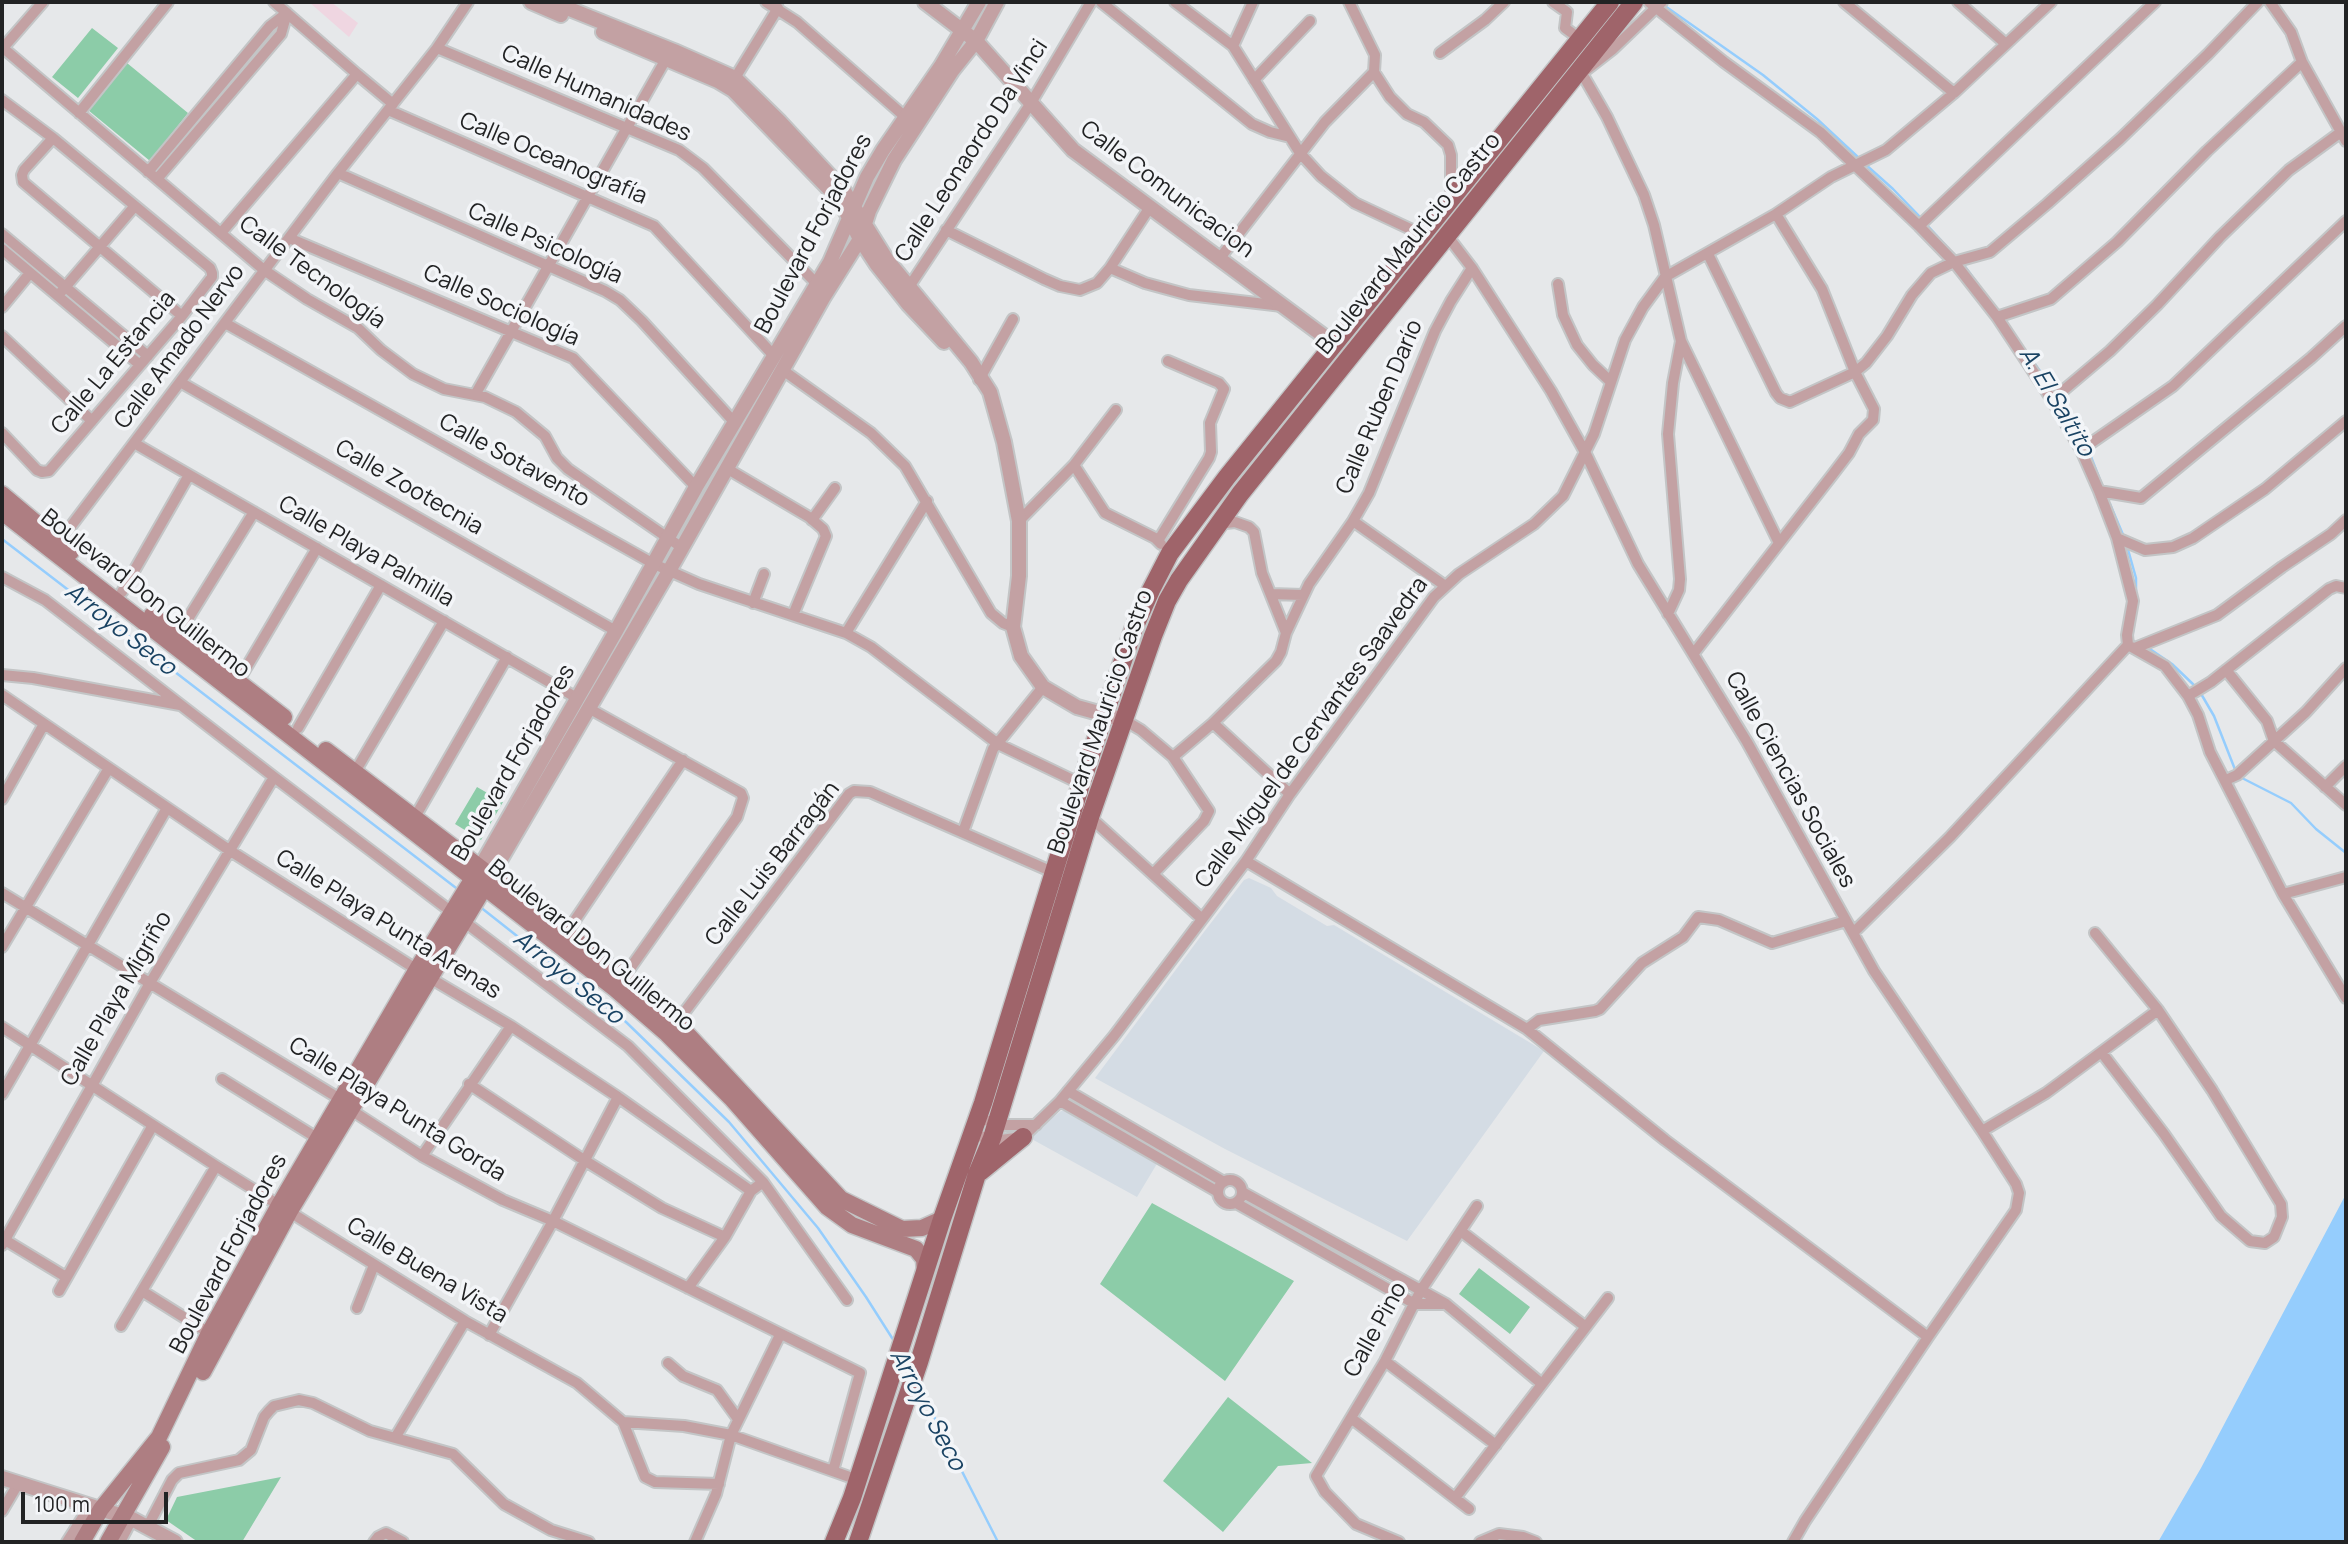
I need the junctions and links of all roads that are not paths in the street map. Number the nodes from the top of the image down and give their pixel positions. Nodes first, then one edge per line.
1 (43, 2) edge
2 (168, 2) edge
3 (274, 2) edge
4 (468, 2) edge
5 (531, 2) edge
6 (552, 2) edge
7 (766, 2) edge
8 (926, 2) edge
9 (978, 2) edge
10 (997, 2) edge
11 (1091, 2) edge
12 (1101, 2) edge
13 (1175, 2) edge
14 (1253, 2) edge
15 (1349, 2) edge
16 (1504, 2) edge
17 (1553, 2) edge
18 (1610, 2) edge
19 (1844, 2) edge
20 (1958, 2) edge
21 (2051, 2) edge
22 (2155, 2) edge
23 (2258, 2) edge
24 (2270, 2) edge
25 (1656, 4) edge
26 (1630, 7) edge
27 (778, 8) junction
28 (287, 13) junction
29 (1310, 21) dead end
30 (963, 31) junction
31 (1580, 39) junction
32 (976, 41) junction
33 (2006, 44) junction
34 (1233, 46) junction
35 (2, 48) edge
36 (436, 48) junction
37 (1440, 53) dead end
38 (666, 59) junction
39 (2302, 62) junction
40 (1374, 72) junction
41 (1581, 72) junction
42 (358, 74) junction
43 (735, 78) junction
44 (1254, 80) junction
45 (1954, 93) junction
46 (3, 102) edge
47 (1031, 103) junction
48 (390, 107) junction
49 (79, 113) junction
50 (905, 115) junction
51 (627, 127) junction
52 (915, 127) junction
53 (2344, 136) edge
54 (1290, 137) junction
55 (53, 138) junction
56 (1300, 153) junction
57 (1855, 165) junction
58 (338, 173) junction
59 (153, 175) junction
60 (587, 198) junction
61 (1451, 198) junction
62 (134, 207) junction
63 (1150, 208) junction
64 (851, 213) junction
65 (1776, 214) junction
66 (2346, 221) edge
67 (865, 224) junction
68 (1919, 226) junction
69 (946, 230) junction
70 (221, 233) junction
71 (2, 234) edge
72 (1421, 234) junction
73 (1446, 234) junction
74 (289, 238) junction
75 (860, 239) junction
76 (100, 247) junction
77 (2, 250) edge
78 (1708, 254) junction
79 (1220, 258) junction
80 (1954, 262) junction
81 (547, 268) junction
82 (1110, 268) junction
83 (1472, 268) junction
84 (264, 270) junction
85 (30, 273) junction
86 (1665, 277) junction
87 (817, 284) junction
88 (1558, 284) dead end
89 (65, 287) junction
90 (909, 287) junction
91 (57, 296) junction
92 (1282, 306) junction
93 (2, 307) edge
94 (182, 316) junction
95 (1997, 317) junction
96 (1013, 319) dead end
97 (225, 323) junction
98 (2346, 326) edge
99 (512, 331) junction
100 (2, 335) edge
101 (1681, 341) junction
102 (1333, 343) junction
103 (148, 356) junction
104 (775, 357) junction
105 (1168, 361) dead end
106 (140, 365) junction
107 (784, 371) junction
108 (1855, 372) junction
109 (980, 378) junction
110 (1610, 381) junction
111 (180, 382) junction
112 (475, 395) junction
113 (2052, 400) junction
114 (1116, 410) dead end
115 (92, 421) junction
116 (2346, 421) edge
117 (735, 423) junction
118 (2, 433) edge
119 (134, 443) junction
120 (2081, 450) junction
121 (1586, 454) junction
122 (1074, 465) junction
123 (726, 468) junction
124 (189, 475) junction
125 (696, 487) junction
126 (835, 488) dead end
127 (2099, 491) junction
128 (3, 502) edge
129 (927, 502) junction
130 (254, 512) junction
131 (812, 520) junction
132 (2346, 520) edge
133 (1019, 521) junction
134 (1353, 521) junction
135 (1217, 524) junction
136 (2117, 538) junction
137 (667, 539) junction
138 (1779, 543) junction
139 (56, 546) junction
140 (681, 547) junction
141 (1164, 547) junction
142 (317, 548) junction
143 (654, 564) junction
144 (669, 571) junction
145 (764, 574) dead end
146 (2, 579) edge
147 (381, 585) junction
148 (1444, 586) junction
149 (2346, 588) edge
150 (122, 592) junction
151 (1271, 594) junction
152 (1303, 595) junction
153 (753, 603) junction
154 (1668, 614) junction
155 (793, 615) junction
156 (444, 621) junction
157 (1013, 628) junction
158 (616, 631) junction
159 (846, 633) junction
160 (1286, 633) junction
161 (178, 635) junction
162 (2132, 646) junction
163 (1694, 653) junction
164 (507, 657) junction
165 (2346, 668) edge
166 (2226, 670) junction
167 (2, 675) edge
168 (236, 686) junction
169 (1043, 687) junction
170 (2, 695) edge
171 (2188, 696) junction
172 (578, 698) junction
173 (183, 705) junction
174 (590, 709) junction
175 (1105, 715) junction
176 (1124, 720) junction
177 (1213, 723) junction
178 (44, 724) junction
179 (298, 728) junction
180 (2274, 741) junction
181 (998, 744) junction
182 (1173, 757) junction
183 (683, 760) junction
184 (2346, 766) edge
185 (109, 768) junction
186 (274, 777) junction
187 (352, 777) junction
188 (2225, 780) junction
189 (1081, 784) junction
190 (2325, 787) junction
191 (1290, 794) junction
192 (2, 799) edge
193 (2346, 805) edge
194 (167, 808) junction
195 (415, 817) junction
196 (1090, 817) junction
197 (963, 832) junction
198 (229, 850) junction
199 (1246, 861) junction
200 (1055, 873) junction
201 (1154, 873) junction
202 (2346, 877) edge
203 (481, 880) junction
204 (2, 893) edge
205 (2283, 894) junction
206 (24, 907) junction
207 (459, 914) junction
208 (1202, 919) junction
209 (1846, 921) junction
210 (567, 932) junction
211 (1853, 933) junction
212 (2095, 933) dead end
213 (89, 946) junction
214 (2, 947) edge
215 (423, 973) junction
216 (624, 977) junction
217 (150, 983) junction
218 (2345, 995) edge
219 (2158, 1010) junction
220 (511, 1026) junction
221 (2, 1027) edge
222 (672, 1029) junction
223 (1527, 1029) junction
224 (29, 1045) junction
225 (2102, 1052) junction
226 (222, 1079) dead end
227 (469, 1084) junction
228 (91, 1086) junction
229 (1068, 1091) junction
230 (2, 1094) edge
231 (618, 1097) junction
232 (1060, 1101) junction
233 (345, 1104) junction
234 (153, 1125) junction
235 (974, 1126) junction
236 (1982, 1130) junction
237 (994, 1131) junction
238 (1029, 1131) junction
239 (317, 1138) junction
240 (422, 1156) junction
241 (584, 1160) junction
242 (216, 1166) junction
243 (977, 1174) junction
244 (763, 1181) junction
245 (1224, 1182) junction
246 (751, 1191) junction
247 (1218, 1192) junction
248 (1242, 1192) junction
249 (1236, 1203) junction
250 (1477, 1206) dead end
251 (284, 1208) junction
252 (942, 1219) junction
253 (553, 1221) junction
254 (1462, 1232) junction
255 (725, 1237) junction
256 (3, 1243) edge
257 (374, 1265) junction
258 (925, 1275) junction
259 (66, 1277) junction
260 (688, 1288) junction
261 (1421, 1290) junction
262 (59, 1291) dead end
263 (142, 1291) junction
264 (1608, 1298) dead end
265 (847, 1300) dead end
266 (1415, 1304) junction
267 (1446, 1304) junction
268 (357, 1308) dead end
269 (465, 1321) junction
270 (121, 1326) dead end
271 (1586, 1327) junction
272 (209, 1333) junction
273 (489, 1335) junction
274 (780, 1335) junction
275 (1928, 1337) junction
276 (1385, 1361) junction
277 (668, 1363) dead end
278 (1542, 1384) junction
279 (738, 1419) junction
280 (1350, 1419) junction
281 (623, 1422) junction
282 (731, 1435) junction
283 (395, 1438) junction
284 (1496, 1445) junction
285 (833, 1471) junction
286 (2, 1478) edge
287 (858, 1480) junction
288 (18, 1484) junction
289 (719, 1485) junction
290 (1455, 1498) junction
291 (95, 1508) junction
292 (1469, 1509) dead end
293 (2, 1511) edge
294 (127, 1519) junction
295 (148, 1526) junction
296 (67, 1542) edge
297 (82, 1542) edge
298 (108, 1542) edge
299 (120, 1542) edge
300 (175, 1542) edge
301 (374, 1542) edge
302 (403, 1542) edge
303 (589, 1542) edge
304 (695, 1542) edge
305 (834, 1542) edge
306 (858, 1542) edge
307 (1399, 1542) edge
308 (1480, 1542) edge
309 (1536, 1542) edge
310 (1793, 1542) edge

1 - 35 street
2 - 49 street
3 - 28 street, Calle Oceanografía
4 - 36 street, Calle Amado Nervo
5 - 38 street
6 - 43 street
7 - 27 street
8 - 30 street, Calle Comunicacion
9 - 30 street, Boulevard Forjadores
10 - 32 street, Boulevard Forjadores
11 - 47 street, Calle Leonaordo Da Vinci
12 - 54 street
13 - 34 street
14 - 34 street
15 - 40 street
16 - 37 street
17 - 31 street
18 - 31 main road, Boulevard Mauricio Castro
19 - 45 street
20 - 33 street
21 - 33 street
22 - 68 street
23 - 80 street
24 - 39 street
25 - 41 street
25 - 57 street
26 - 41 main road, Boulevard Mauricio Castro
27 - 43 street
27 - 50 street
28 - 42 street, Calle Oceanografía
28 - 59 street
29 - 44 street
30 - 32 street, Calle Comunicacion
30 - 50 street, Boulevard Forjadores
31 - 61 main road, Boulevard Mauricio Castro
32 - 47 street, Calle Comunicacion
32 - 52 street, Boulevard Forjadores
33 - 45 street
34 - 44 street
35 - 49 street, Calle Tecnología
36 - 48 street, Calle Amado Nervo
36 - 51 street, Calle Humanidades
38 - 51 street
38 - 64 street
39 - 53 street
39 - 95 street
40 - 56 street
40 - 61 street
41 - 73 main road, Boulevard Mauricio Castro
41 - 86 street
42 - 48 street, Calle Oceanografía
42 - 70 street
43 - 64 street
44 - 54 street
45 - 57 street
46 - 55 street
47 - 63 street, Calle Comunicacion
47 - 69 street, Calle Leonaordo Da Vinci
48 - 58 street, Calle Amado Nervo
48 - 60 street, Calle Oceanografía
49 - 59 street, Calle Tecnología
50 - 52 street
50 - 64 street, Boulevard Forjadores
51 - 60 street
51 - 87 street, Calle Humanidades
52 - 67 street, Boulevard Forjadores
53 - 113 street
54 - 56 street
55 - 62 street
55 - 76 street
56 - 72 street
56 - 79 street
57 - 65 street
57 - 68 street
58 - 74 street, Calle Amado Nervo
58 - 81 street, Calle Psicología
59 - 70 street, Calle Tecnología
60 - 81 street
60 - 104 street, Calle Oceanografía
61 - 72 main road, Boulevard Mauricio Castro
62 - 76 street
62 - 94 street, Calle La Estancia
63 - 79 street, Calle Comunicacion
63 - 82 street
64 - 67 street
64 - 75 street
64 - 87 street, Boulevard Forjadores
65 - 78 street
65 - 108 street
66 - 120 street
67 - 75 street, Boulevard Forjadores
67 - 90 street
68 - 80 street
69 - 82 street
69 - 90 street, Calle Leonaordo Da Vinci
70 - 84 street, Calle Tecnología
71 - 89 street
72 - 102 main road, Boulevard Mauricio Castro
73 - 83 street, Calle Ciencias Sociales
73 - 135 main road, Boulevard Mauricio Castro
74 - 84 street, Calle Amado Nervo
74 - 99 street, Calle Sociología
75 - 107 street, Boulevard Forjadores
75 - 109 street
76 - 89 street
76 - 94 street
77 - 85 street
78 - 86 street
78 - 108 street
79 - 92 street, Calle Comunicacion
80 - 95 street
80 - 108 street
81 - 99 street
81 - 117 street, Calle Psicología
82 - 92 street
83 - 121 street, Calle Ciencias Sociales
83 - 134 street, Calle Ruben Darío
84 - 97 street, Calle Amado Nervo
84 - 112 street, Calle Tecnología
85 - 91 street
85 - 93 street
86 - 101 street
86 - 110 street, Calle Miguel de Cervantes Saavedra
87 - 104 street, Boulevard Forjadores
88 - 110 street
89 - 91 street
89 - 103 street
90 - 109 street
91 - 106 street
92 - 102 street, Calle Comunicacion
94 - 103 street, Calle La Estancia
95 - 113 street
96 - 109 street
97 - 111 street, Calle Amado Nervo
97 - 143 street, Calle Sotavento
98 - 127 street
99 - 112 street
99 - 125 street, Calle Sociología
100 - 115 street
101 - 138 street
101 - 154 street
102 - 141 main road, Boulevard Mauricio Castro
103 - 106 street, Calle La Estancia
104 - 117 street, Boulevard Forjadores
105 - 141 street
106 - 115 street, Calle La Estancia
107 - 123 street, Boulevard Forjadores
107 - 129 street
108 - 138 street
109 - 133 street
110 - 121 street, Calle Miguel de Cervantes Saavedra
111 - 119 street, Calle Amado Nervo
111 - 158 street, Calle Zootecnia
112 - 137 street, Calle Tecnología
113 - 120 street
114 - 122 street
115 - 118 street, Calle La Estancia
116 - 136 street
117 - 125 street, Boulevard Forjadores
119 - 124 street, Calle Playa Palmilla
119 - 139 street, Calle Amado Nervo
120 - 127 street
121 - 148 street, Calle Miguel de Cervantes Saavedra
121 - 154 street, Calle Ciencias Sociales
122 - 133 street
122 - 141 street
123 - 131 street
123 - 140 street, Boulevard Forjadores
124 - 130 street, Calle Playa Palmilla
124 - 150 street
125 - 137 street, Boulevard Forjadores
126 - 131 street
127 - 136 street
128 - 139 main road, Boulevard Don Guillermo
129 - 157 street
129 - 159 street
130 - 142 street, Calle Playa Palmilla
130 - 161 street
131 - 155 street
132 - 162 street
133 - 157 street
134 - 148 street
134 - 152 street, Calle Ruben Darío
135 - 151 street
135 - 176 main road, Boulevard Mauricio Castro
136 - 162 street
137 - 140 street, Calle Tecnología
137 - 143 street, Boulevard Forjadores
138 - 163 street
139 - 150 main road, Boulevard Don Guillermo
139 - 168 main road, Boulevard Don Guillermo
140 - 144 street, Boulevard Forjadores
141 - 175 main road, Boulevard Mauricio Castro
142 - 147 street, Calle Playa Palmilla
142 - 168 street
143 - 144 street, Calle Sotavento
143 - 158 street, Boulevard Forjadores
144 - 153 street, Calle Sotavento
144 - 174 street, Boulevard Forjadores
145 - 153 street
146 - 173 street
147 - 156 street, Calle Playa Palmilla
147 - 179 street
148 - 191 street, Calle Miguel de Cervantes Saavedra
149 - 166 street
150 - 161 main road, Boulevard Don Guillermo
151 - 152 street
151 - 160 street
152 - 160 street, Calle Ruben Darío
153 - 155 street, Calle Sotavento
154 - 163 street, Calle Ciencias Sociales
155 - 159 street, Calle Sotavento
156 - 164 street, Calle Playa Palmilla
156 - 187 street
157 - 169 street
158 - 172 street, Boulevard Forjadores
159 - 181 street, Calle Sotavento
160 - 177 street, Calle Ruben Darío
161 - 168 main road, Boulevard Don Guillermo
162 - 171 street
162 - 211 street
163 - 209 street, Calle Ciencias Sociales
164 - 172 street, Calle Playa Palmilla
164 - 195 street
165 - 180 street
166 - 171 street
166 - 180 street
167 - 173 street
168 - 179 main road, Boulevard Don Guillermo
168 - 187 main road, Boulevard Don Guillermo
169 - 175 street
169 - 181 street
170 - 178 street, Calle Playa Punta Arenas
171 - 188 street
172 - 203 street, Boulevard Forjadores
173 - 186 street
174 - 183 street
174 - 203 street, Boulevard Forjadores
175 - 176 street
175 - 189 main road, Boulevard Mauricio Castro
176 - 182 street
176 - 196 main road, Boulevard Mauricio Castro
177 - 182 street, Calle Ruben Darío
177 - 191 street
178 - 185 street, Calle Playa Punta Arenas
178 - 192 street
179 - 187 main road, Boulevard Don Guillermo
180 - 188 street
180 - 190 street
181 - 189 street, Calle Sotavento
181 - 197 street
182 - 201 street
183 - 210 street
183 - 216 street
184 - 190 street
185 - 194 street, Calle Playa Punta Arenas
185 - 206 street
186 - 198 street, Calle Playa Migriño
186 - 207 street
187 - 195 main road, Boulevard Don Guillermo
187 - 203 main road, Boulevard Don Guillermo
188 - 205 street
189 - 200 main road, Boulevard Mauricio Castro
190 - 193 street
191 - 199 street, Calle Miguel de Cervantes Saavedra
194 - 198 street, Calle Playa Punta Arenas
194 - 213 street
195 - 203 main road, Boulevard Don Guillermo
196 - 201 street
196 - 237 main road, Boulevard Mauricio Castro
197 - 200 street, Calle Luis Barragán
197 - 222 street, Calle Luis Barragán
198 - 215 street, Calle Playa Punta Arenas
198 - 217 street, Calle Playa Migriño
199 - 208 street, Calle Miguel de Cervantes Saavedra
199 - 223 street
200 - 235 main road, Boulevard Mauricio Castro
201 - 208 street
202 - 205 street
203 - 207 main road, Boulevard Forjadores
203 - 210 main road, Boulevard Don Guillermo
203 - 222 main road, Boulevard Don Guillermo
204 - 206 street, Calle Playa Punta Gorda
205 - 218 street
206 - 213 street, Calle Playa Punta Gorda
206 - 214 street
207 - 215 main road, Boulevard Forjadores
207 - 244 street
208 - 229 street, Calle Miguel de Cervantes Saavedra
209 - 211 street, Calle Ciencias Sociales
209 - 223 street
210 - 216 main road, Boulevard Don Guillermo
211 - 236 street, Calle Ciencias Sociales
212 - 219 street
213 - 217 street, Calle Playa Punta Gorda
213 - 224 street
215 - 220 street, Calle Playa Punta Arenas
215 - 233 main road, Boulevard Forjadores
216 - 222 main road, Boulevard Don Guillermo
217 - 228 street, Calle Playa Migriño
217 - 233 street, Calle Playa Punta Gorda
219 - 225 street
219 - 225 street
220 - 227 street
220 - 231 street, Calle Playa Punta Arenas
221 - 224 street, Calle Buena Vista
222 - 252 main road, Boulevard Don Guillermo
222 - 258 main road, Boulevard Don Guillermo
223 - 275 street
224 - 228 street, Calle Buena Vista
224 - 230 street
225 - 236 street
226 - 239 street
227 - 240 street
227 - 241 street
228 - 234 street, Calle Buena Vista
228 - 256 street, Calle Playa Migriño
229 - 232 street, Calle Miguel de Cervantes Saavedra
229 - 245 street
231 - 241 street
231 - 246 street, Calle Playa Punta Arenas
232 - 238 street, Calle Miguel de Cervantes Saavedra
232 - 247 street
233 - 239 main road, Boulevard Forjadores
233 - 240 street, Calle Playa Punta Gorda
233 - 251 main road, Boulevard Forjadores
234 - 242 street, Calle Buena Vista
234 - 259 street
235 - 237 street
235 - 237 street
235 - 252 main road, Boulevard Mauricio Castro
236 - 275 street, Calle Ciencias Sociales
237 - 238 street
237 - 238 street
237 - 243 main road, Boulevard Mauricio Castro
238 - 243 main road
239 - 251 main road, Boulevard Forjadores
240 - 253 street, Calle Playa Punta Gorda
241 - 253 street
241 - 255 street
242 - 251 street, Calle Buena Vista
242 - 263 street
243 - 306 main road, Boulevard Mauricio Castro
244 - 246 street
244 - 265 street
245 - 247 street
245 - 248 street
246 - 255 street
247 - 249 street
248 - 249 street
248 - 261 street
249 - 266 street
250 - 254 street, Calle Pino
251 - 257 street, Calle Buena Vista
251 - 272 main road, Boulevard Forjadores
251 - 294 main road, Boulevard Forjadores
252 - 258 main road, Boulevard Mauricio Castro
253 - 260 street, Calle Playa Punta Gorda
253 - 273 street
254 - 261 street, Calle Pino
254 - 271 street
255 - 260 street
256 - 259 street
257 - 268 street
257 - 269 street, Calle Buena Vista
258 - 287 main road, Boulevard Mauricio Castro
259 - 262 street
260 - 274 street, Calle Playa Punta Gorda
261 - 266 street, Calle Pino
261 - 267 street
263 - 270 street
263 - 272 street
264 - 271 street
266 - 267 street
266 - 276 street, Calle Pino
267 - 278 street
269 - 273 street, Calle Buena Vista
269 - 283 street
271 - 278 street
272 - 291 main road, Boulevard Forjadores
273 - 281 street, Calle Buena Vista
274 - 279 street
274 - 285 street, Calle Playa Punta Gorda
275 - 310 street, Calle Ciencias Sociales
276 - 280 street, Calle Pino
276 - 284 street
277 - 279 street
278 - 284 street
279 - 282 street
280 - 290 street
280 - 307 street, Calle Pino
281 - 282 street
281 - 289 street
282 - 285 street
282 - 289 street
283 - 295 street
283 - 303 street
284 - 290 street
285 - 287 street
286 - 288 street
287 - 305 main road, Boulevard Mauricio Castro
288 - 291 street
288 - 293 street
289 - 304 street
290 - 292 street
291 - 294 street
291 - 296 street
291 - 297 main road, Boulevard Forjadores
294 - 295 street
294 - 298 main road, Boulevard Forjadores
294 - 299 street
295 - 300 street
301 - 302 street
308 - 309 street

